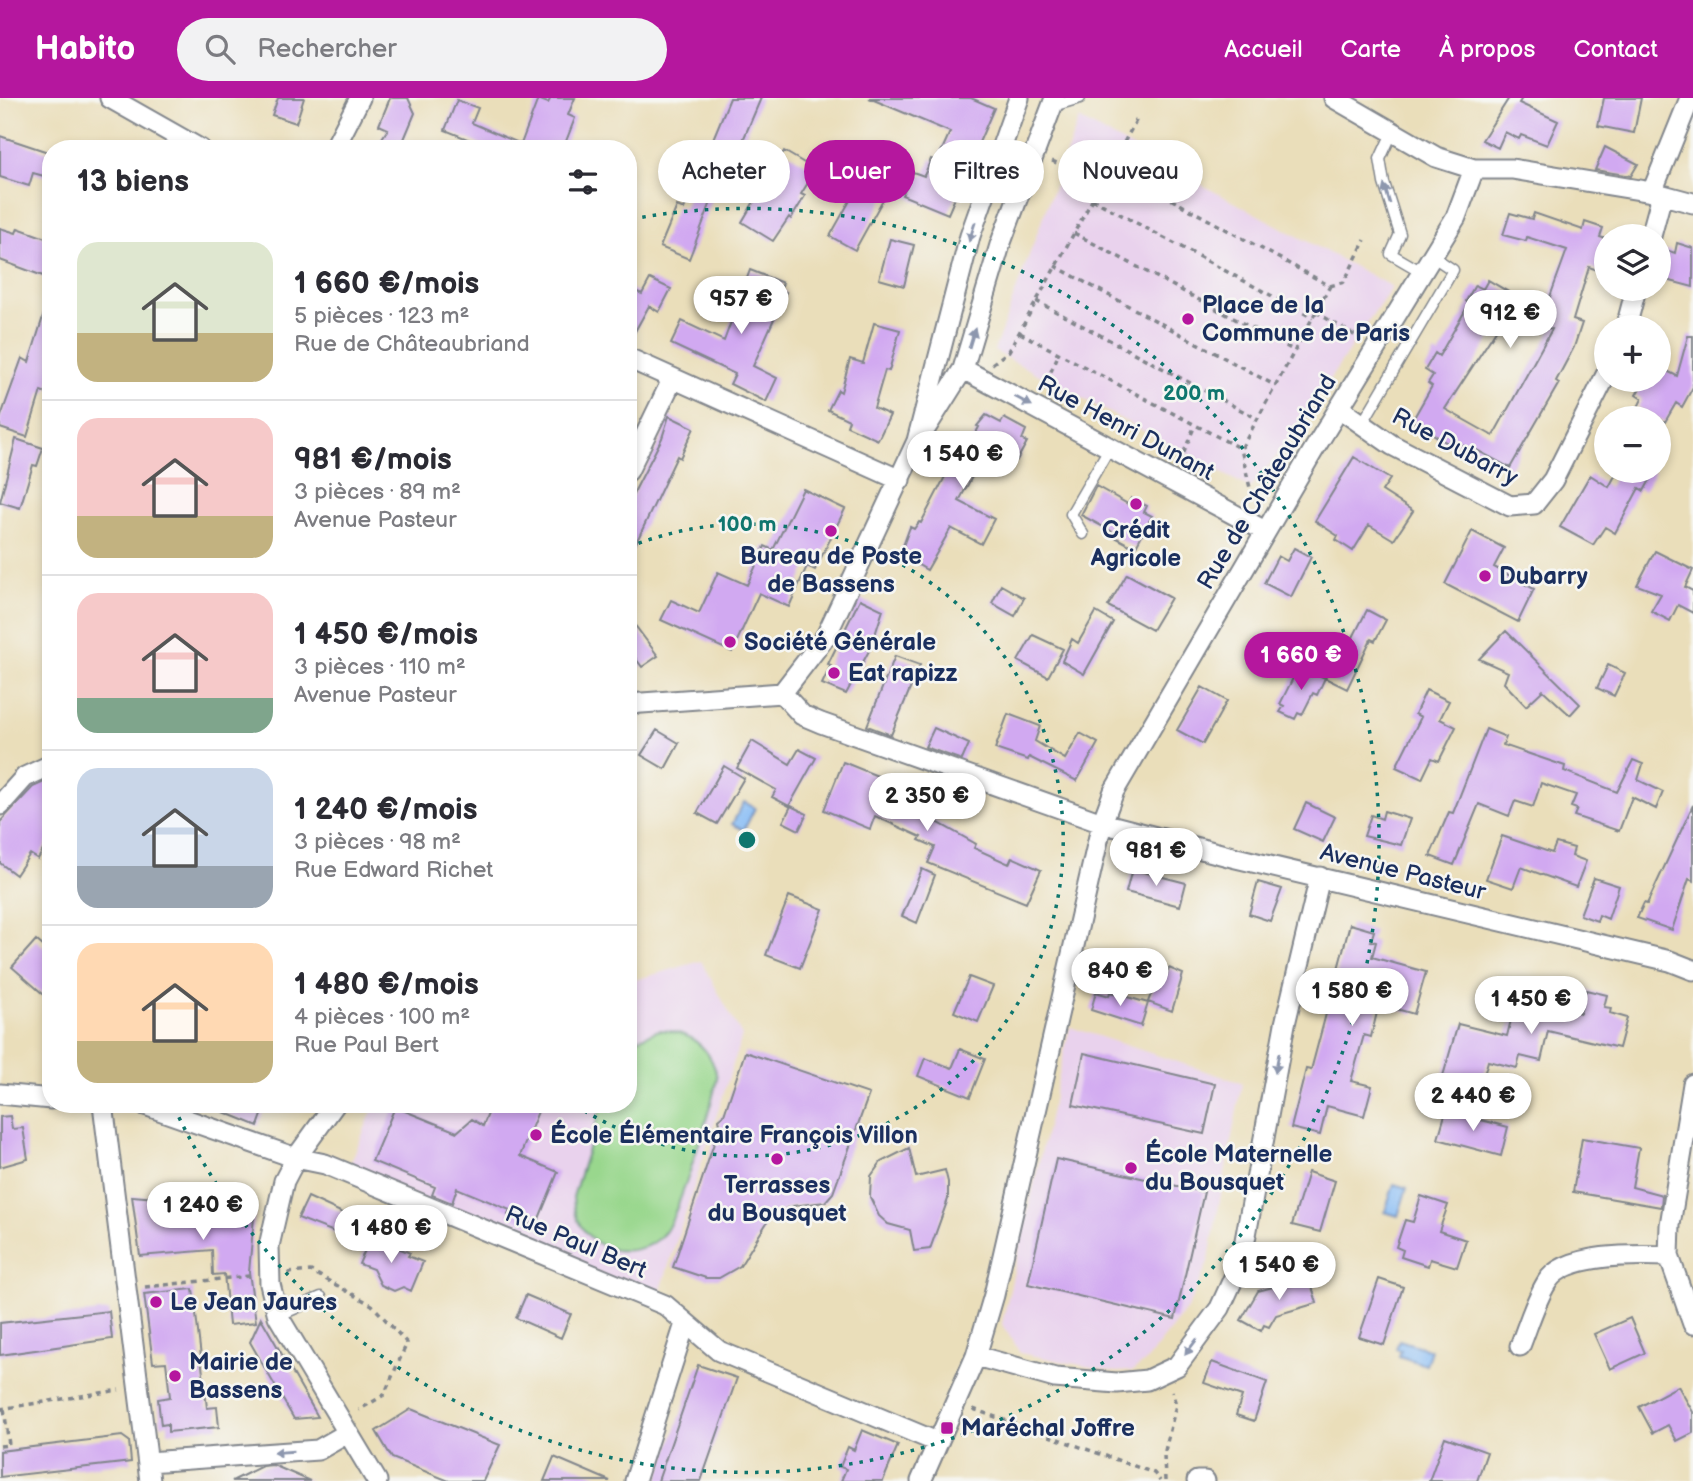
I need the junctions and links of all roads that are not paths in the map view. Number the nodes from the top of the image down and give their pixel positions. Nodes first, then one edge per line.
1 (110, 98) edge
2 (360, 98) edge
3 (1019, 98) edge
4 (1080, 98) edge
5 (1334, 98) edge
6 (1690, 98) edge
7 (1054, 102) edge
8 (1392, 133) junction
9 (184, 140) edge
10 (339, 140) edge
11 (1474, 169) junction
12 (1657, 194) junction
13 (1693, 203) edge
14 (1653, 224) edge
15 (1427, 264) junction
16 (637, 362) edge
17 (970, 373) junction
18 (673, 378) junction
19 (1597, 392) edge
20 (1339, 408) junction
21 (1362, 424) junction
22 (917, 441) junction
23 (1110, 447) junction
24 (637, 452) edge
25 (900, 480) junction
26 (1265, 531) junction
27 (1083, 534) dead end
28 (782, 693) junction
29 (637, 703) edge
30 (42, 769) edge
31 (0, 805) edge
32 (1102, 822) junction
33 (1320, 877) junction
34 (1693, 970) edge
35 (1693, 1084) edge
36 (0, 1094) edge
37 (42, 1098) edge
38 (104, 1113) edge
39 (168, 1113) edge
40 (328, 1113) edge
41 (296, 1158) junction
42 (1669, 1256) junction
43 (321, 1297) dead end
44 (278, 1316) junction
45 (685, 1324) junction
46 (1693, 1324) edge
47 (1520, 1346) dead end
48 (976, 1356) junction
49 (346, 1434) junction
50 (937, 1442) junction
51 (149, 1472) edge
52 (377, 1481) edge
53 (635, 1481) edge
54 (921, 1481) edge
55 (1197, 1481) edge
56 (1205, 1481) edge

1 - 9 street
2 - 10 street
3 -> 22 street
4 - 7 lane
5 - 8 street
6 - 12 street
17 -> 7 street
8 - 11 street
15 -> 8 lane
11 - 12 street
11 - 15 street, Rue de Châteaubriand
12 - 13 street
12 - 14 street
15 - 20 street, Rue de Châteaubriand
15 - 21 lane
16 - 18 street
17 - 22 street
17 -> 23 street, Rue Henri Dunant
18 - 24 street
18 - 25 street
19 - 21 street, Rue Dubarry
20 - 21 street, Rue Dubarry
20 - 26 street, Rue de Châteaubriand
22 - 25 street
23 - 26 street, Rue Henri Dunant
23 - 27 lane
25 - 28 street
26 - 32 street, Rue de Châteaubriand
28 - 29 street
28 - 32 street, Avenue Pasteur
30 - 31 street
32 - 33 street, Avenue Pasteur
32 - 48 street, Rue de Châteaubriand
33 - 34 street, Avenue Pasteur
33 -> 48 street
35 - 42 street
36 - 37 street
38 - 51 street
39 - 41 street, Rue Paul Bert
40 - 41 street
41 - 44 street
41 - 45 street, Rue Paul Bert
42 - 46 street
42 - 47 street
43 - 44 lane
44 - 49 street
45 - 50 street, Rue Paul Bert
45 - 53 street
48 - 50 street, Rue de Châteaubriand
49 -> 51 street
49 - 52 street
50 - 54 street, Rue de Châteaubriand
55 - 56 street

